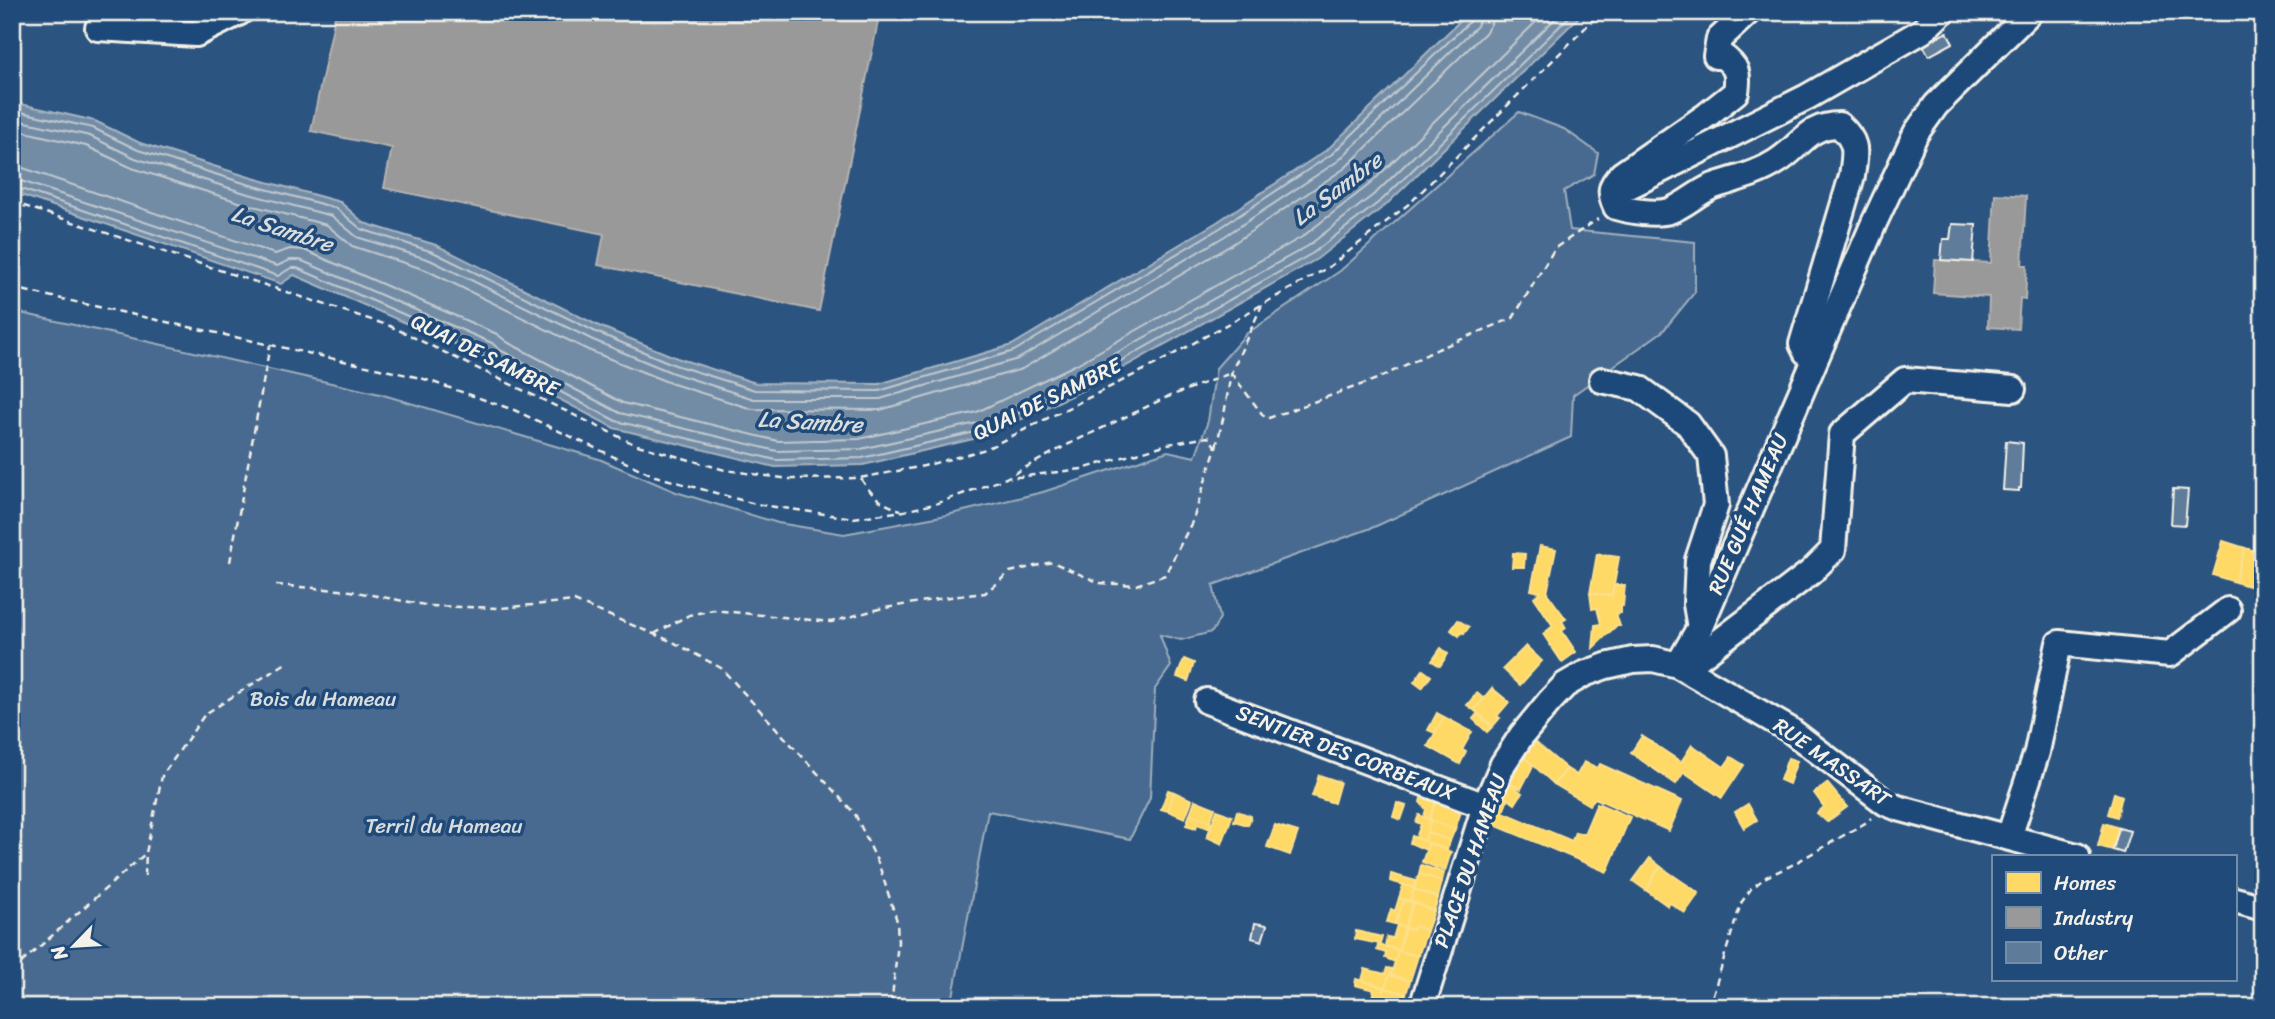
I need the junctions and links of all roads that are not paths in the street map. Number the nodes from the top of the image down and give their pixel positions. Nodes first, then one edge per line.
1 (240, 12) edge
2 (1748, 12) edge
3 (1942, 12) edge
4 (2030, 12) edge
5 (98, 28) dead end
6 (1613, 201) junction
7 (1815, 360) junction
8 (1602, 380) dead end
9 (2013, 389) dead end
10 (2228, 610) dead end
11 (1700, 626) junction
12 (1681, 667) junction
13 (1207, 701) dead end
14 (1485, 806) junction
15 (2009, 838) junction
16 (2073, 855) edge
17 (2236, 900) edge
18 (2263, 908) edge
19 (1422, 1007) edge

1 - 5 street
2 - 6 street
3 - 6 street
4 - 7 street, RUE GUÉ HAMEAU
6 - 7 street
7 - 11 street, RUE GUÉ HAMEAU
8 - 11 street
9 - 12 street
10 - 15 street
11 - 12 street, RUE GUÉ HAMEAU
12 - 14 street, PLACE DU HAMEAU
12 - 15 street, RUE MASSART
13 - 14 street, SENTIER DES CORBEAUX
14 - 19 street, PLACE DU HAMEAU
15 - 16 street, RUE MASSART
17 - 18 street

